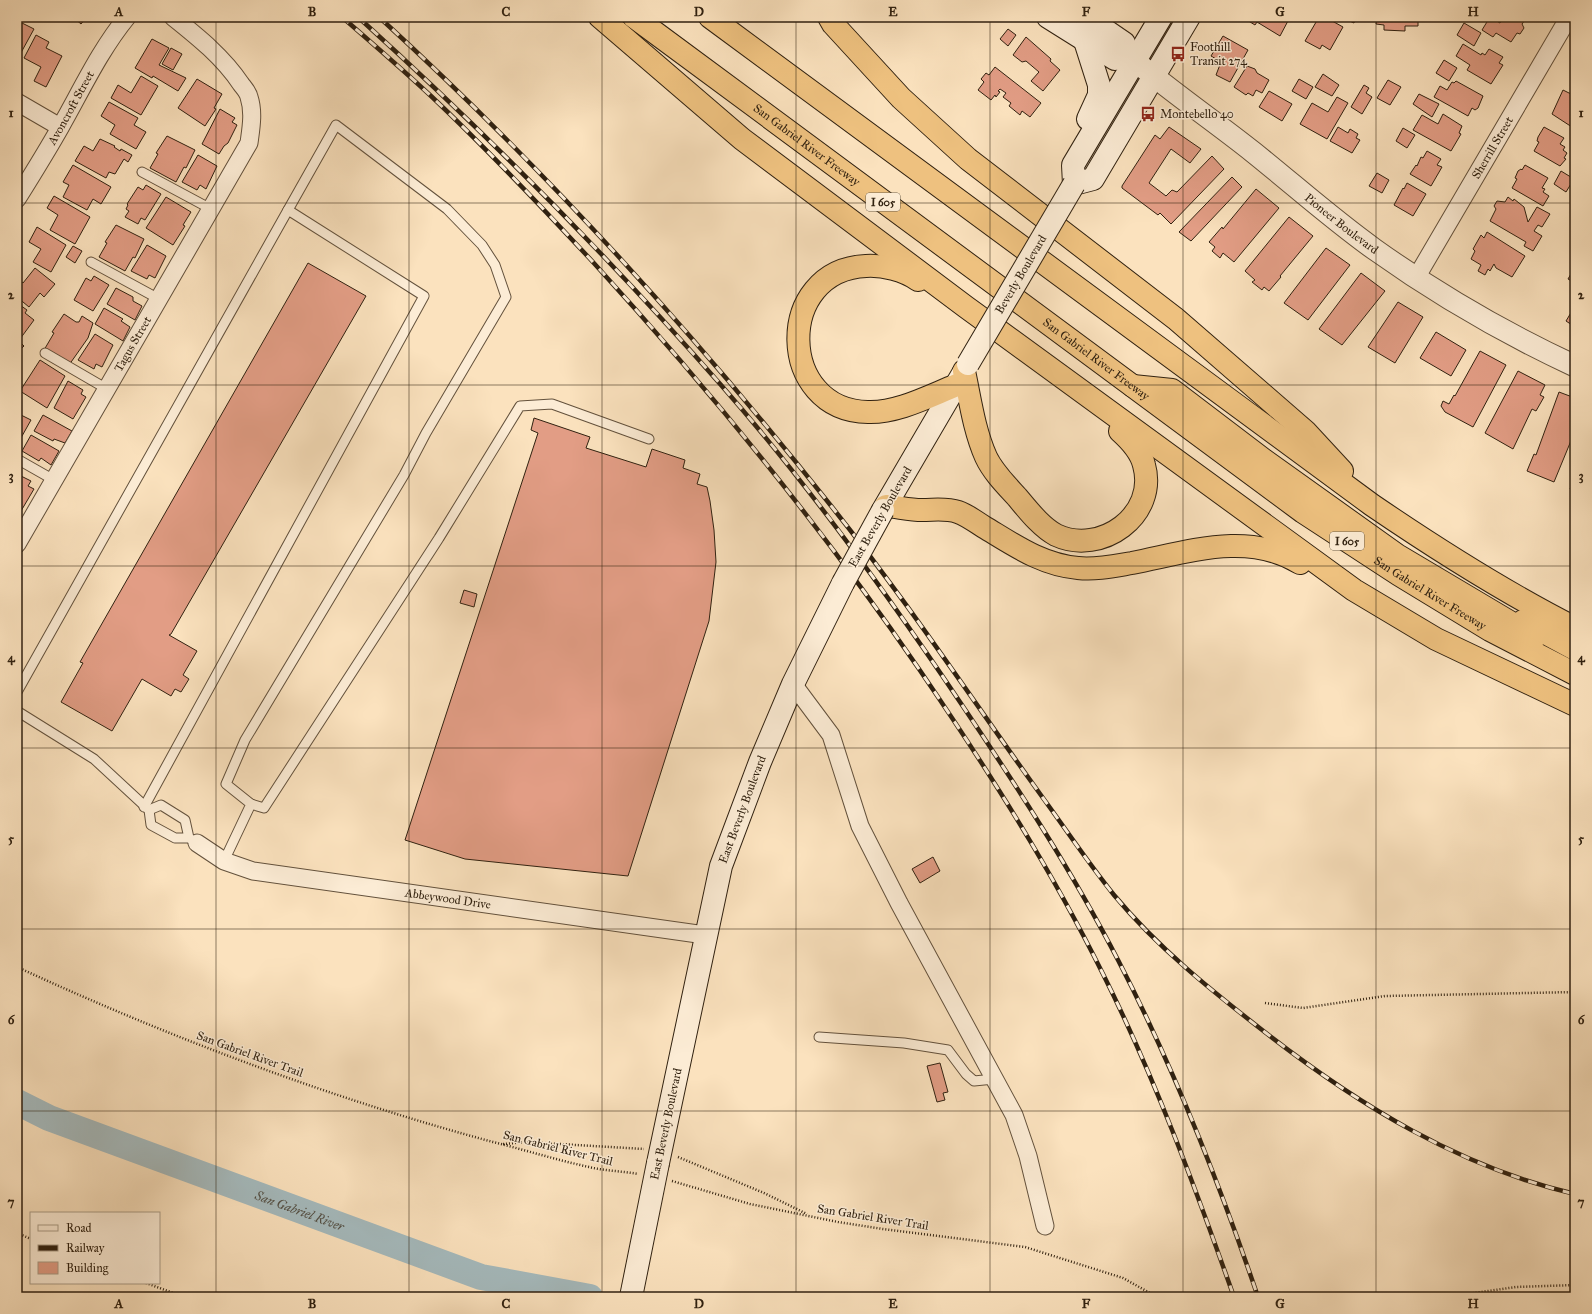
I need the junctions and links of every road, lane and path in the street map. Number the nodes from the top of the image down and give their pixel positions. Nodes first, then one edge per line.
1 (127, 17) edge
2 (173, 17) edge
3 (600, 17) edge
4 (634, 17) edge
5 (710, 17) edge
6 (830, 17) edge
7 (1048, 17) edge
8 (1086, 17) edge
9 (1161, 17) edge
10 (1189, 17) edge
11 (1569, 17) edge
12 (1086, 41) junction
13 (1130, 58) junction
14 (1154, 77) junction
15 (17, 102) edge
16 (60, 126) junction
17 (1082, 149) junction
18 (142, 172) dead end
19 (1074, 184) junction
20 (17, 199) edge
21 (211, 209) junction
22 (288, 210) junction
23 (91, 262) dead end
24 (1416, 278) junction
25 (159, 299) junction
26 (966, 307) junction
27 (45, 352) dead end
28 (1168, 356) junction
29 (1575, 366) edge
30 (963, 373) junction
31 (1065, 380) junction
32 (1133, 386) junction
33 (107, 389) junction
34 (649, 438) dead end
35 (17, 459) edge
36 (54, 480) junction
37 (1372, 505) junction
38 (884, 508) junction
39 (17, 544) edge
40 (1354, 590) junction
41 (1575, 628) edge
42 (1575, 649) edge
43 (1575, 659) edge
44 (1575, 674) edge
45 (793, 684) junction
46 (17, 692) edge
47 (1575, 705) edge
48 (17, 711) edge
49 (251, 804) junction
50 (146, 808) junction
51 (193, 841) junction
52 (224, 861) junction
53 (705, 935) junction
54 (17, 967) edge
55 (1575, 992) edge
56 (1265, 1003) dead end
57 (819, 1036) dead end
58 (994, 1079) junction
59 (502, 1144) junction
60 (657, 1168) junction
61 (809, 1215) junction
62 (1045, 1226) dead end
63 (17, 1233) edge
64 (30, 1239) edge
65 (149, 1284) edge
66 (1575, 1284) edge
67 (184, 1297) edge
68 (630, 1297) edge
69 (1157, 1297) edge
70 (1446, 1297) edge

1 - 16 street, Avoncroft Street
2 - 21 street, Tagus Street
3 - 26 highway
4 - 32 highway, San Gabriel River Freeway / I 605
5 - 28 highway
6 - 37 highway
7 - 12 main road
8 - 13 main road, Pioneer Boulevard
9 - 13 main road
10 - 14 main road
11 - 24 street, Sherrill Street
12 - 13 main road
12 - 17 main road
13 - 14 street, Pioneer Boulevard
13 - 17 main road
14 - 19 main road
14 - 24 street, Pioneer Boulevard
15 - 16 street
16 - 20 street, Avoncroft Street
17 - 19 main road
18 - 21 lane
19 - 30 main road, Beverly Boulevard, bridge
21 - 25 street, Tagus Street
22 - 46 lane
22 - 49 lane
22 - 50 lane
23 - 25 lane
24 - 29 street, Pioneer Boulevard
25 - 33 street, Tagus Street
26 - 30 highway
26 - 31 highway
27 - 33 lane
28 - 37 highway
28 - 42 highway
30 - 31 highway
30 - 38 main road, East Beverly Boulevard
31 - 40 highway
32 - 43 highway
32 - 44 highway, San Gabriel River Freeway / I 605
33 - 36 street, Tagus Street
34 - 49 lane
35 - 36 lane
36 - 39 street, Tagus Street
37 - 41 highway
38 - 40 highway
38 - 45 main road, East Beverly Boulevard, bridge
40 - 47 highway
45 - 53 main road, East Beverly Boulevard
45 - 58 street
48 - 50 lane
49 - 52 lane
50 - 51 lane
50 - 51 lane
51 - 52 street, Abbeywood Drive
52 - 53 street, Abbeywood Drive
53 - 60 main road, East Beverly Boulevard
54 - 59 path, San Gabriel River Trail
55 - 56 path
57 - 58 lane
58 - 62 street
59 - 60 path, San Gabriel River Trail
59 - 60 path
60 - 61 path, San Gabriel River Trail
60 - 61 path
60 - 68 main road, East Beverly Boulevard, bridge
61 - 69 path, San Gabriel River Trail
63 - 64 path
65 - 67 path
66 - 70 path

